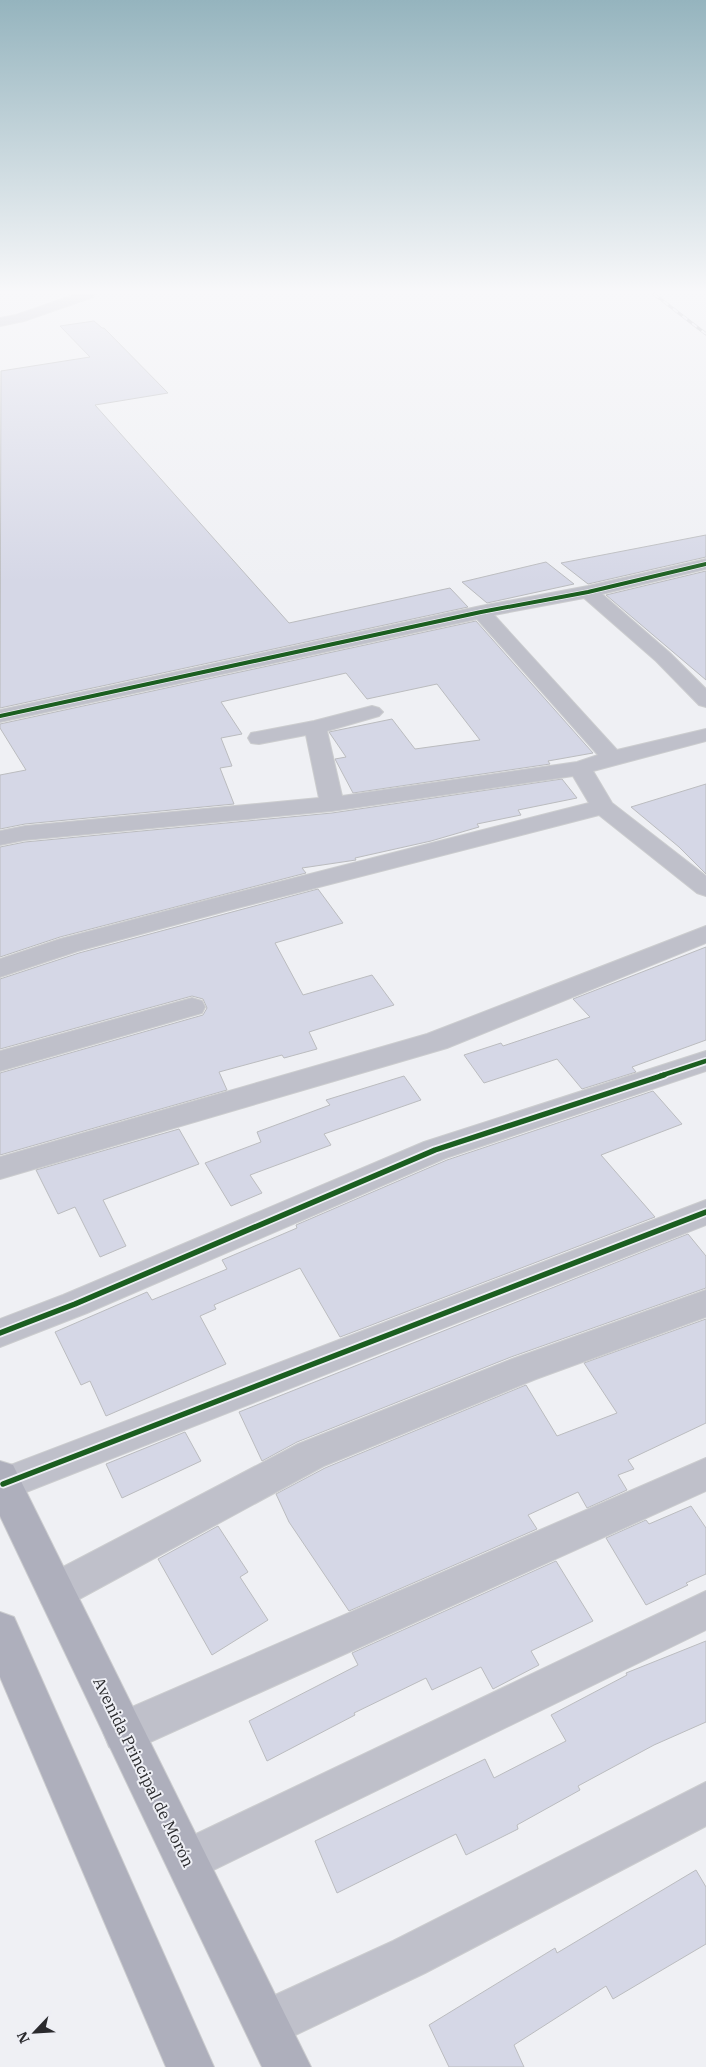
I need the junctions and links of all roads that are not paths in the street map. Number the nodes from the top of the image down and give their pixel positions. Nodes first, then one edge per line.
1 (706, 564) edge
2 (588, 592) junction
3 (481, 612) junction
4 (706, 701) edge
5 (372, 712) dead end
6 (0, 716) edge
7 (315, 727) junction
8 (706, 735) edge
9 (259, 738) dead end
10 (612, 758) junction
11 (580, 768) junction
12 (332, 804) junction
13 (603, 807) junction
14 (0, 838) edge
15 (706, 888) edge
16 (706, 934) edge
17 (0, 968) edge
18 (192, 1007) dead end
19 (0, 1061) edge
20 (706, 1061) edge
21 (0, 1168) edge
22 (706, 1212) edge
23 (706, 1303) edge
24 (0, 1333) edge
25 (706, 1474) edge
26 (2, 1480) edge
27 (56, 1591) junction
28 (706, 1610) edge
29 (0, 1631) edge
30 (124, 1732) junction
31 (706, 1803) edge
32 (188, 1860) junction
33 (268, 2023) junction
34 (190, 2067) edge
35 (288, 2067) edge

1 - 2 street
2 - 3 street
2 - 4 street
3 - 6 street
3 - 10 street
5 - 7 street
7 - 9 street
7 - 12 street
8 - 10 street
10 - 11 street
11 - 12 street
11 - 13 street
12 - 14 street
13 - 15 street
13 - 17 street
16 - 21 street
18 - 19 street
20 - 24 street
22 - 26 street
23 - 27 street
25 - 30 street
26 - 27 main road, Avenida Principal de Morón
27 - 30 main road, Avenida Principal de Morón
28 - 32 street
29 - 34 main road
30 - 32 main road, Avenida Principal de Morón
31 - 33 street
32 - 33 main road, Avenida Principal de Morón
33 - 35 main road, Avenida Principal de Morón

